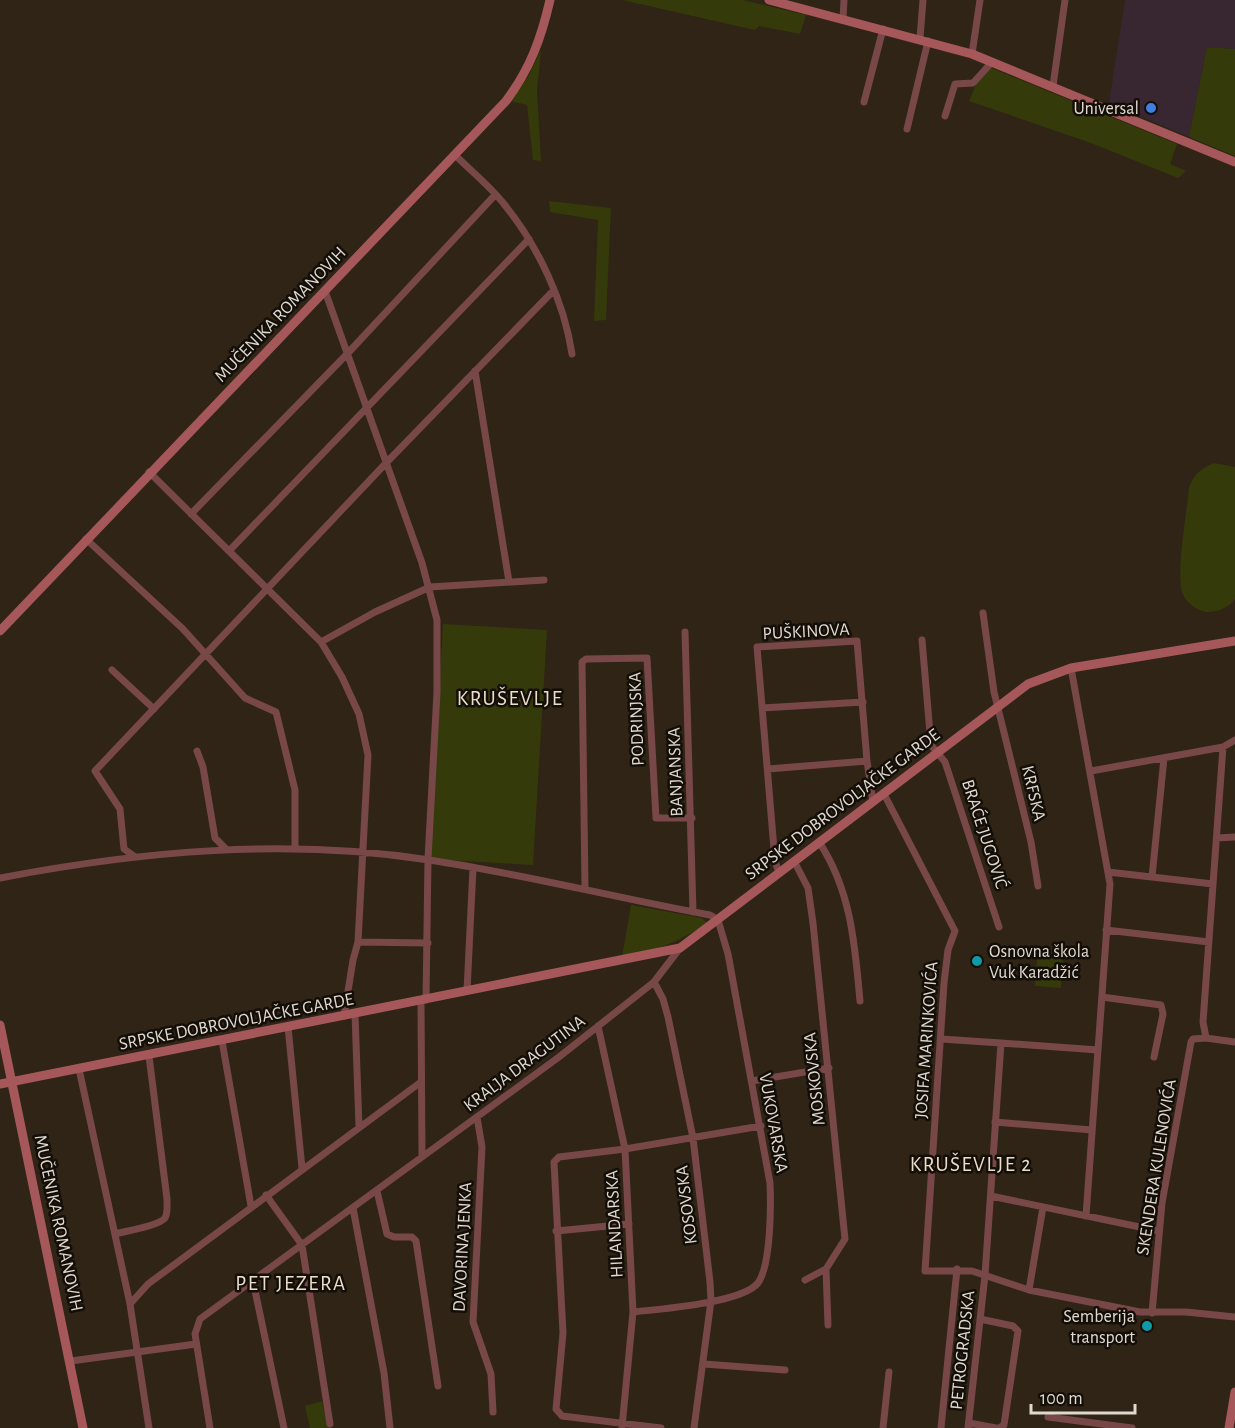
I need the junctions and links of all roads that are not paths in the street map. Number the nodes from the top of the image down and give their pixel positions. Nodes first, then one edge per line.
1 (550, 0) edge
2 (768, 0) edge
3 (844, 0) edge
4 (923, 0) edge
5 (981, 0) edge
6 (1065, 0) edge
7 (843, 19) junction
8 (883, 29) junction
9 (924, 39) junction
10 (972, 54) junction
11 (992, 62) junction
12 (1053, 86) junction
13 (864, 102) dead end
14 (945, 116) dead end
15 (907, 129) dead end
16 (455, 155) junction
17 (1235, 162) edge
18 (495, 195) junction
19 (529, 239) junction
20 (554, 290) junction
21 (325, 291) junction
22 (348, 353) junction
23 (572, 354) dead end
24 (475, 371) junction
25 (368, 408) junction
26 (387, 462) junction
27 (149, 472) junction
28 (191, 514) junction
29 (86, 539) junction
30 (229, 551) junction
31 (544, 580) dead end
32 (509, 582) junction
33 (430, 587) junction
34 (267, 588) junction
35 (983, 613) dead end
36 (0, 631) edge
37 (685, 632) dead end
38 (922, 640) dead end
39 (1235, 641) edge
40 (321, 642) junction
41 (205, 654) junction
42 (1071, 668) junction
43 (112, 670) dead end
44 (863, 702) junction
45 (998, 707) junction
46 (762, 708) junction
47 (154, 709) junction
48 (1235, 740) edge
49 (1223, 747) junction
50 (197, 752) dead end
51 (937, 753) junction
52 (1164, 758) junction
53 (867, 761) junction
54 (768, 769) junction
55 (1091, 771) junction
56 (884, 794) junction
57 (873, 802) junction
58 (692, 818) junction
59 (1235, 837) edge
60 (215, 838) junction
61 (1217, 838) junction
62 (819, 842) junction
63 (124, 849) junction
64 (226, 849) junction
65 (296, 849) junction
66 (205, 851) junction
67 (363, 853) junction
68 (134, 856) junction
69 (120, 858) junction
70 (428, 860) junction
71 (794, 861) junction
72 (474, 868) junction
73 (1108, 872) junction
74 (779, 873) junction
75 (1152, 877) junction
76 (0, 878) edge
77 (1213, 884) junction
78 (1038, 886) dead end
79 (585, 887) junction
80 (693, 912) junction
81 (718, 920) junction
82 (999, 927) dead end
83 (1106, 930) junction
84 (358, 942) junction
85 (1209, 942) junction
86 (428, 943) junction
87 (680, 948) junction
88 (654, 982) junction
89 (467, 991) junction
90 (1102, 998) junction
91 (424, 1000) junction
92 (860, 1001) dead end
93 (355, 1014) junction
94 (344, 1016) junction
95 (0, 1025) edge
96 (598, 1026) junction
97 (288, 1027) junction
98 (1206, 1038) junction
99 (941, 1039) junction
100 (222, 1041) junction
101 (1001, 1042) junction
102 (1235, 1042) edge
103 (1098, 1050) junction
104 (149, 1056) junction
105 (1154, 1057) dead end
106 (829, 1068) junction
107 (79, 1069) junction
108 (752, 1081) junction
109 (12, 1082) junction
110 (421, 1082) junction
111 (0, 1084) edge
112 (477, 1118) junction
113 (995, 1122) junction
114 (760, 1126) junction
115 (359, 1127) junction
116 (1092, 1130) junction
117 (693, 1138) junction
118 (625, 1149) junction
119 (422, 1157) junction
120 (302, 1168) junction
121 (377, 1191) junction
122 (266, 1194) junction
123 (991, 1196) junction
124 (251, 1206) junction
125 (1043, 1207) junction
126 (353, 1209) junction
127 (1086, 1216) junction
128 (629, 1224) junction
129 (556, 1230) junction
130 (1159, 1231) junction
131 (115, 1234) junction
132 (302, 1245) junction
133 (826, 1269) junction
134 (957, 1269) junction
135 (985, 1275) junction
136 (805, 1280) dead end
137 (253, 1281) junction
138 (1029, 1290) junction
139 (711, 1301) junction
140 (130, 1304) junction
141 (633, 1312) junction
142 (1152, 1313) junction
143 (1235, 1317) edge
144 (980, 1319) junction
145 (828, 1325) dead end
146 (196, 1344) junction
147 (136, 1351) junction
148 (71, 1361) junction
149 (704, 1364) junction
150 (785, 1370) dead end
151 (889, 1372) dead end
152 (438, 1386) dead end
153 (1235, 1392) edge
154 (493, 1412) dead end
155 (1048, 1418) dead end
156 (330, 1424) dead end
157 (623, 1426) edge
158 (968, 1426) edge
159 (83, 1428) edge
160 (150, 1428) edge
161 (210, 1428) edge
162 (284, 1428) edge
163 (390, 1428) edge
164 (662, 1428) edge
165 (694, 1428) edge
166 (883, 1428) edge
167 (941, 1428) edge
168 (998, 1428) edge
169 (1132, 1428) edge
170 (1229, 1428) edge

1 - 16 street, MUČENIKA ROMANOVIH
2 - 7 street
3 - 7 street
4 - 9 street
5 - 10 street
6 - 12 street
7 - 8 street
8 - 9 street
8 - 13 street
9 - 10 street
9 - 15 street
10 - 11 street
11 - 12 street
11 - 14 street
12 - 17 street
16 - 18 street
16 - 21 street, MUČENIKA ROMANOVIH
18 - 19 street
18 - 22 street
19 - 20 street
19 - 25 street
20 - 23 street
20 - 24 street
21 - 22 street
21 - 27 street, MUČENIKA ROMANOVIH
22 - 25 street
22 - 28 street
24 - 26 street
24 - 32 street
25 - 26 street
25 - 30 street
26 - 33 street
26 - 34 street
27 - 28 street
27 - 29 street, MUČENIKA ROMANOVIH
28 - 30 street
29 - 36 street, MUČENIKA ROMANOVIH
29 - 41 street
30 - 34 street
31 - 32 street
32 - 33 street
33 - 40 street
33 - 70 street
34 - 40 street
34 - 41 street
35 - 45 street, KRFSKA
37 - 58 street, BANJANSKA
38 - 51 street, BRAĆE JUGOVIĆ
39 - 42 street, SRPSKE DOBROVOLJAČKE GARDE
40 - 67 street
41 - 47 street
41 - 65 street
42 - 45 street, SRPSKE DOBROVOLJAČKE GARDE
42 - 55 street
43 - 47 street
44 - 46 street
44 - 46 street, PUŠKINOVA
44 - 53 street, PUŠKINOVA
45 - 51 street, SRPSKE DOBROVOLJAČKE GARDE
45 - 78 street, KRFSKA
46 - 54 street, PUŠKINOVA
47 - 63 street
48 - 49 street
49 - 52 street
49 - 61 street
50 - 60 street
51 - 56 street, SRPSKE DOBROVOLJAČKE GARDE
51 - 82 street, BRAĆE JUGOVIĆ
52 - 55 street
52 - 75 street
53 - 54 street
53 - 57 street, PUŠKINOVA
54 - 74 street, PUŠKINOVA
55 - 73 street
56 - 57 street, SRPSKE DOBROVOLJAČKE GARDE
56 - 99 street, JOSIFA MARINKOVIĆA
57 - 62 street, SRPSKE DOBROVOLJAČKE GARDE
58 - 79 street, PODRINJSKA
58 - 80 street, BANJANSKA
59 - 61 street
60 - 64 street
60 - 66 street
61 - 77 street
62 - 71 street, SRPSKE DOBROVOLJAČKE GARDE
62 - 92 street
63 - 68 street
63 - 69 street
64 - 65 street
64 - 66 street
65 - 67 street
66 - 68 street
67 - 70 street
67 - 84 street
68 - 69 street
69 - 76 street
70 - 72 street
70 - 86 street
71 - 74 street, SRPSKE DOBROVOLJAČKE GARDE
71 - 106 street, MOSKOVSKA
72 - 79 street
72 - 89 street
73 - 75 street
73 - 83 street
74 - 81 street, SRPSKE DOBROVOLJAČKE GARDE
75 - 77 street
77 - 85 street
79 - 80 street
80 - 81 street
81 - 87 street, SRPSKE DOBROVOLJAČKE GARDE
81 - 108 street, VUKOVARSKA
83 - 85 street
83 - 90 street
84 - 86 street
84 - 94 street
85 - 98 street
86 - 91 street
87 - 88 street, KRALJA DRAGUTINA
87 - 89 street, SRPSKE DOBROVOLJAČKE GARDE
88 - 96 street, KRALJA DRAGUTINA
88 - 117 street, KOSOVSKA
89 - 91 street, SRPSKE DOBROVOLJAČKE GARDE
90 - 103 street
90 - 105 street
91 - 93 street, SRPSKE DOBROVOLJAČKE GARDE
91 - 110 street
93 - 94 street, SRPSKE DOBROVOLJAČKE GARDE
93 - 115 street
94 - 97 street, SRPSKE DOBROVOLJAČKE GARDE
95 - 109 street, MUČENIKA ROMANOVIH
96 - 112 street, KRALJA DRAGUTINA
96 - 118 street, HILANDARSKA
97 - 100 street, SRPSKE DOBROVOLJAČKE GARDE
97 - 120 street
98 - 102 street
98 - 130 street, SKENDERA KULENOVIĆA
99 - 101 street
99 - 134 street, JOSIFA MARINKOVIĆA
100 - 104 street, SRPSKE DOBROVOLJAČKE GARDE
100 - 124 street
101 - 103 street
101 - 113 street, PETROGRADSKA
103 - 116 street
104 - 107 street, SRPSKE DOBROVOLJAČKE GARDE
104 - 131 street
106 - 108 street
106 - 133 street, MOSKOVSKA
107 - 109 street, SRPSKE DOBROVOLJAČKE GARDE
107 - 131 street
108 - 114 street, VUKOVARSKA
109 - 111 street, SRPSKE DOBROVOLJAČKE GARDE
109 - 148 street, MUČENIKA ROMANOVIH
110 - 115 street
110 - 119 street
112 - 119 street, KRALJA DRAGUTINA
112 - 154 street, DAVORINA JENKA
113 - 116 street
113 - 123 street, PETROGRADSKA
114 - 117 street
114 - 139 street, VUKOVARSKA
115 - 120 street
116 - 127 street
117 - 118 street
117 - 139 street, KOSOVSKA
118 - 128 street, HILANDARSKA
118 - 129 street
119 - 121 street, KRALJA DRAGUTINA
120 - 122 street
121 - 126 street, KRALJA DRAGUTINA
121 - 152 street
122 - 124 street
122 - 132 street
123 - 125 street
123 - 135 street, PETROGRADSKA
124 - 140 street
125 - 127 street
125 - 138 street
126 - 132 street, KRALJA DRAGUTINA
126 - 163 street
127 - 130 street
128 - 129 street
128 - 141 street, HILANDARSKA
129 - 157 street
130 - 142 street, SKENDERA KULENOVIĆA
131 - 140 street
132 - 137 street, KRALJA DRAGUTINA
132 - 156 street
133 - 136 street
133 - 145 street
134 - 135 street
134 - 167 street
135 - 138 street
135 - 144 street, PETROGRADSKA
137 - 146 street, KRALJA DRAGUTINA
137 - 162 street
138 - 142 street
139 - 141 street, VUKOVARSKA
139 - 149 street, KOSOVSKA
140 - 147 street
141 - 157 street, HILANDARSKA
142 - 143 street
144 - 158 street, PETROGRADSKA
144 - 168 street
146 - 147 street
146 - 161 street, KRALJA DRAGUTINA
147 - 148 street
147 - 160 street
148 - 159 street, MUČENIKA ROMANOVIH
149 - 150 street
149 - 165 street, KOSOVSKA
151 - 166 street
153 - 170 street
155 - 169 street
157 - 164 street
158 - 168 street

